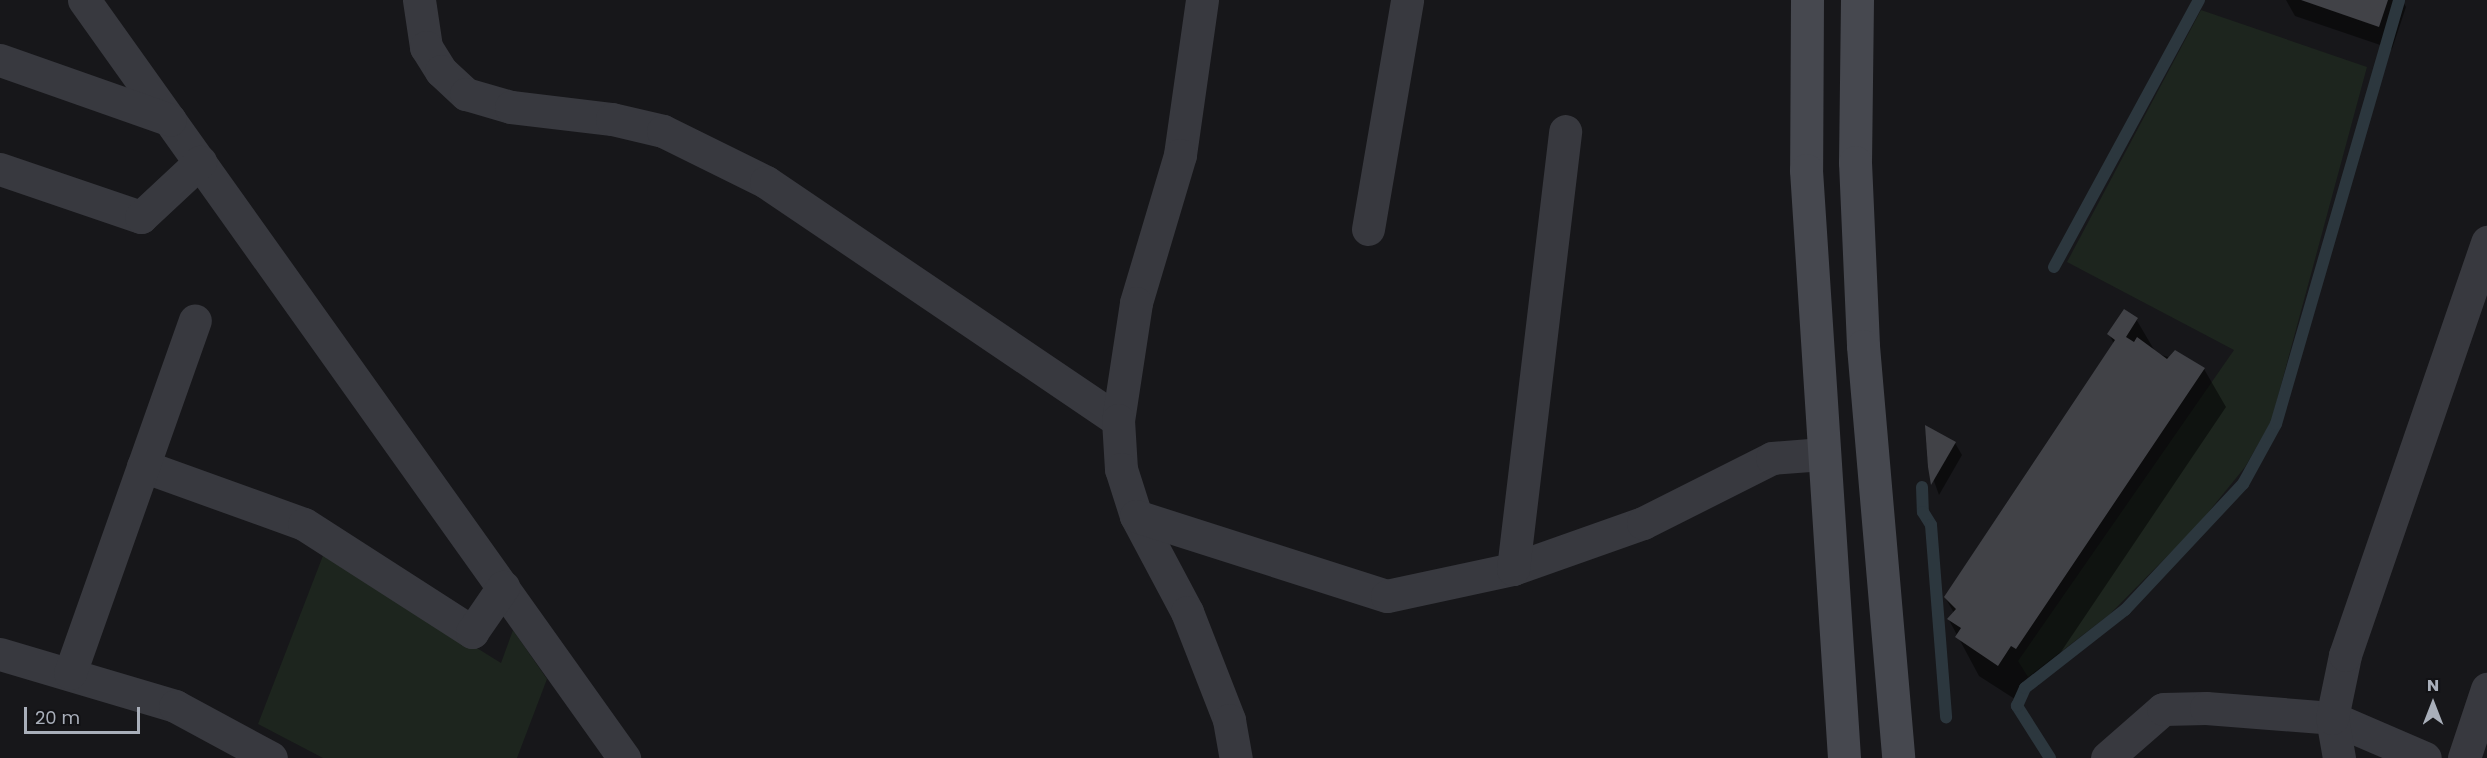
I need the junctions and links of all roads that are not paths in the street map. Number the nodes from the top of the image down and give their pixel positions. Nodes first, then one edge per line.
1 (84, 0) edge
2 (419, 0) edge
3 (1202, 0) edge
4 (1407, 0) edge
5 (1807, 0) edge
6 (1857, 0) edge
7 (0, 60) edge
8 (170, 120) junction
9 (1564, 131) dead end
10 (200, 162) junction
11 (0, 169) edge
12 (1368, 229) dead end
13 (2487, 242) edge
14 (195, 320) dead end
15 (1119, 420) junction
16 (1823, 454) junction
17 (144, 466) junction
18 (1136, 516) junction
19 (1513, 569) junction
20 (503, 587) junction
21 (0, 654) edge
22 (70, 673) junction
23 (2487, 689) edge
24 (2332, 718) junction
25 (271, 758) edge
26 (624, 758) edge
27 (1236, 758) edge
28 (1844, 758) edge
29 (1898, 758) edge
30 (2107, 758) edge
31 (2339, 758) edge
32 (2425, 758) edge
33 (2464, 758) edge

1 - 8 street
2 - 15 street
3 - 15 street
4 - 12 street
5 - 16 street
6 - 29 street
7 - 8 street
8 - 10 street
9 - 19 street
10 - 11 street
10 - 20 street
13 - 24 street
14 - 17 street
15 - 18 street
16 - 19 street
16 - 28 street
17 - 20 street
17 - 22 street
18 - 19 street
18 - 27 street
20 - 26 street
21 - 22 street
22 - 25 street
23 - 33 street
24 - 30 street
24 - 31 street
24 - 32 street

